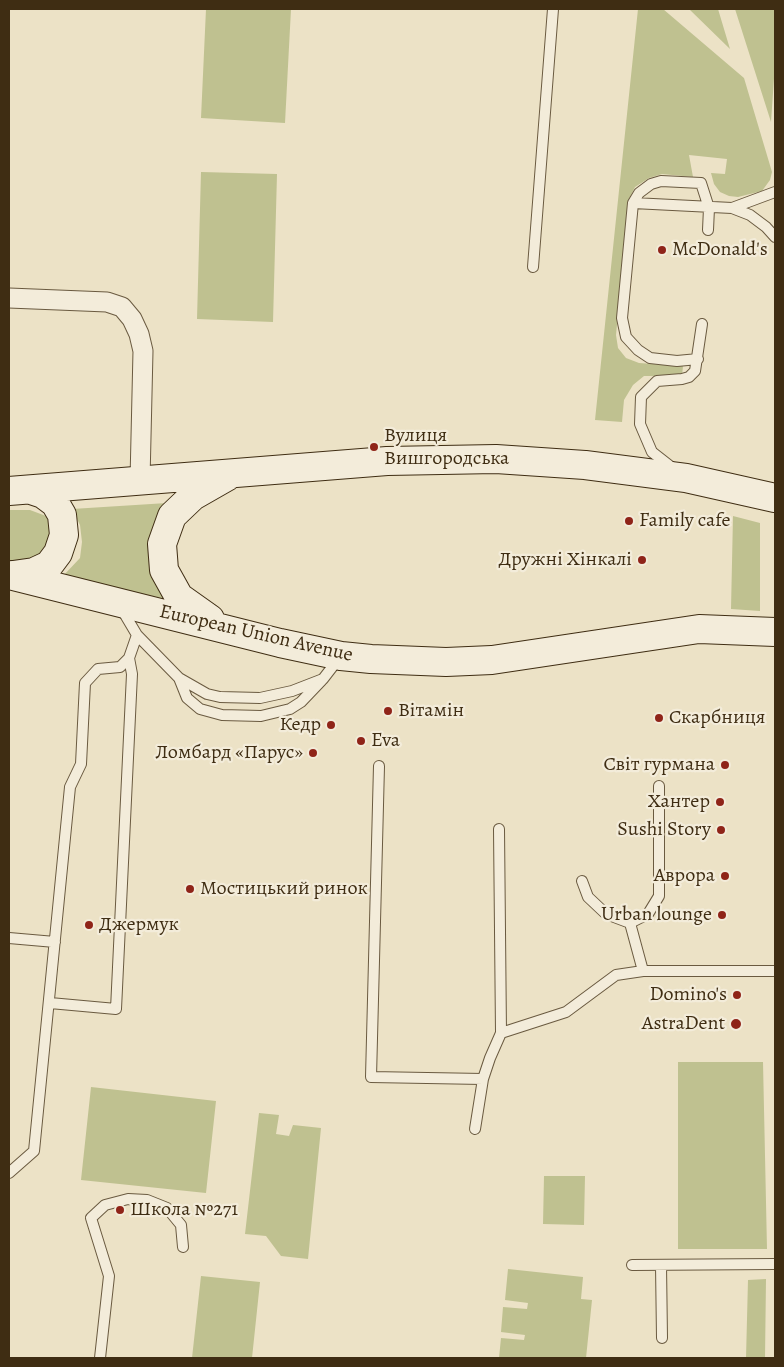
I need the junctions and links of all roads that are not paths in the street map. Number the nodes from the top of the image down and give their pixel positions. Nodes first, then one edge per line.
1 (553, 9) edge
2 (775, 192) edge
3 (633, 203) junction
4 (709, 208) junction
5 (732, 208) junction
6 (708, 230) dead end
7 (775, 237) edge
8 (534, 268) dead end
9 (9, 298) edge
10 (702, 324) dead end
11 (698, 359) junction
12 (234, 473) junction
13 (686, 478) junction
14 (140, 480) junction
15 (20, 491) edge
16 (775, 498) edge
17 (9, 575) edge
18 (118, 603) junction
19 (228, 629) junction
20 (775, 632) edge
21 (137, 635) junction
22 (341, 656) junction
23 (129, 658) junction
24 (179, 678) junction
25 (323, 679) junction
26 (379, 766) dead end
27 (659, 786) dead end
28 (499, 829) dead end
29 (582, 881) dead end
30 (630, 923) junction
31 (9, 938) edge
32 (54, 942) junction
33 (642, 971) junction
34 (775, 971) edge
35 (50, 1003) junction
36 (501, 1034) junction
37 (483, 1079) junction
38 (475, 1128) dead end
39 (9, 1173) edge
40 (183, 1247) dead end
41 (775, 1264) edge
42 (632, 1265) dead end
43 (661, 1265) junction
44 (662, 1338) dead end
45 (100, 1358) edge

1 - 8 lane
2 - 5 lane
3 - 4 lane
3 - 4 lane
3 - 11 lane
4 - 5 lane
4 - 6 lane
5 - 7 lane
9 - 14 street
10 - 11 lane
11 - 13 lane
12 - 13 main road
12 - 14 main road
12 - 19 main road
13 - 16 main road
14 - 15 main road
15 - 17 main road
17 - 18 main road, European Union Avenue
18 - 19 main road, European Union Avenue
18 - 21 lane
19 - 22 main road, European Union Avenue
20 - 22 main road, European Union Avenue
21 - 23 lane
21 - 24 lane
22 - 25 lane
23 - 32 lane
23 - 35 lane
24 - 25 lane
24 - 25 lane
26 - 37 lane
27 - 30 lane
28 - 36 lane
29 - 30 lane
30 - 33 lane
31 - 32 lane
32 - 35 lane
33 - 34 lane
33 - 36 lane
35 - 39 lane
36 - 37 lane
37 - 38 lane
40 - 45 lane
41 - 43 lane
42 - 43 lane
43 - 44 lane

